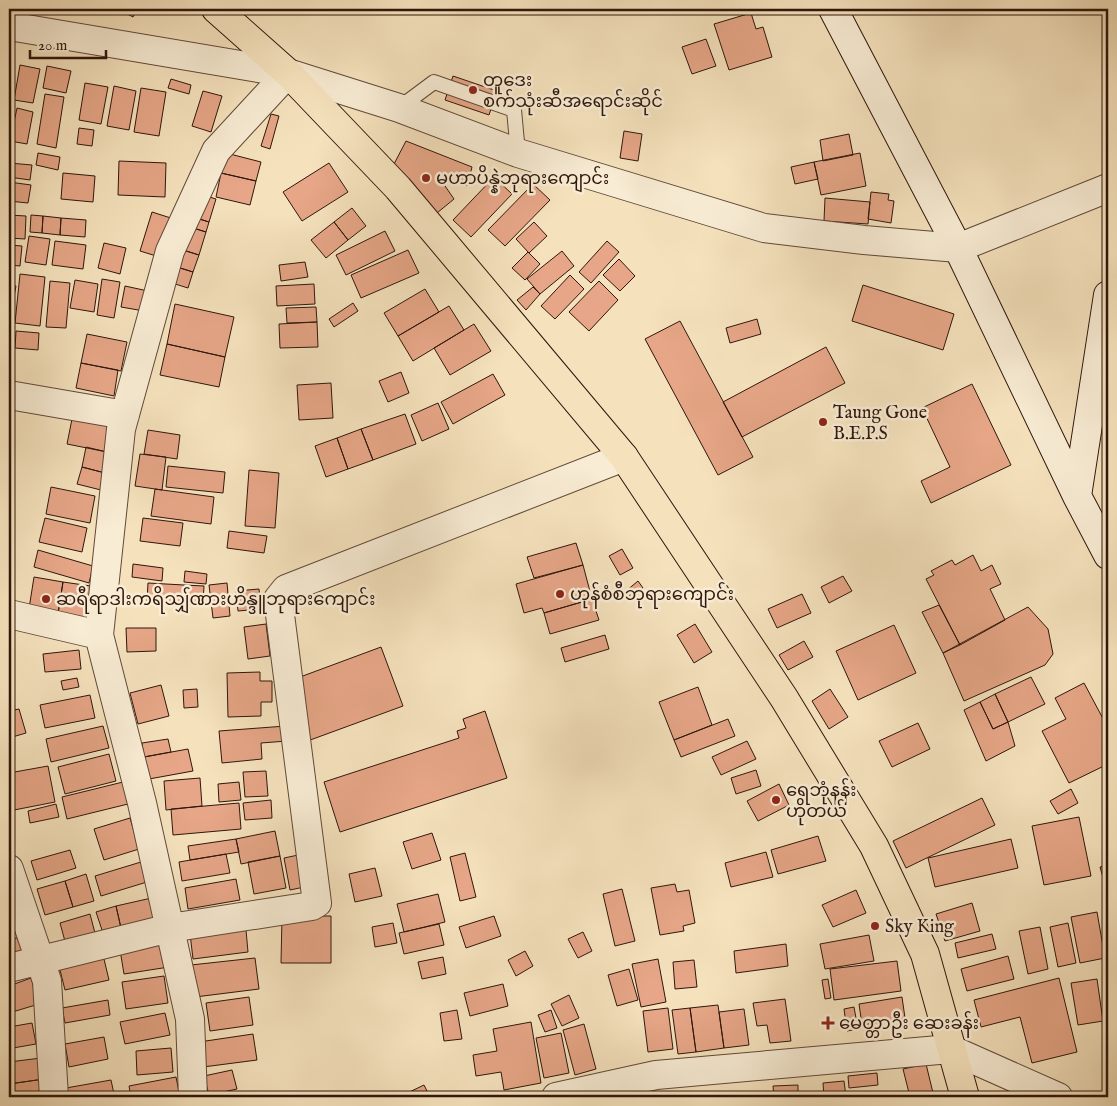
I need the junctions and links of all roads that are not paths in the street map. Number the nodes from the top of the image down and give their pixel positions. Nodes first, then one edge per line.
1 (216, 9) edge
2 (833, 9) edge
3 (10, 32) edge
4 (288, 72) junction
5 (399, 108) junction
6 (518, 153) junction
7 (1108, 188) edge
8 (958, 248) junction
9 (1108, 295) edge
10 (9, 395) edge
11 (1098, 410) edge
12 (125, 415) junction
13 (624, 457) junction
14 (1077, 496) junction
15 (1108, 555) edge
16 (9, 614) edge
17 (98, 636) junction
18 (9, 869) edge
19 (170, 928) junction
20 (41, 961) junction
21 (9, 968) edge
22 (950, 1048) junction
23 (54, 1097) edge
24 (193, 1097) edge
25 (556, 1097) edge
26 (965, 1097) edge
27 (1058, 1097) edge

1 - 4 main road
2 - 8 street
3 - 4 street
4 - 5 street
4 - 12 street
4 - 13 main road
5 - 6 street
5 - 6 lane
6 - 8 street
7 - 8 street
8 - 14 street
9 - 11 street
10 - 12 street
11 - 14 street
12 - 17 street
13 - 19 street
13 - 22 main road
14 - 15 street
16 - 17 street
17 - 19 street
18 - 20 street
19 - 20 street
19 - 24 street
20 - 21 street
20 - 23 street
22 - 25 street
22 - 26 main road
22 - 27 street

